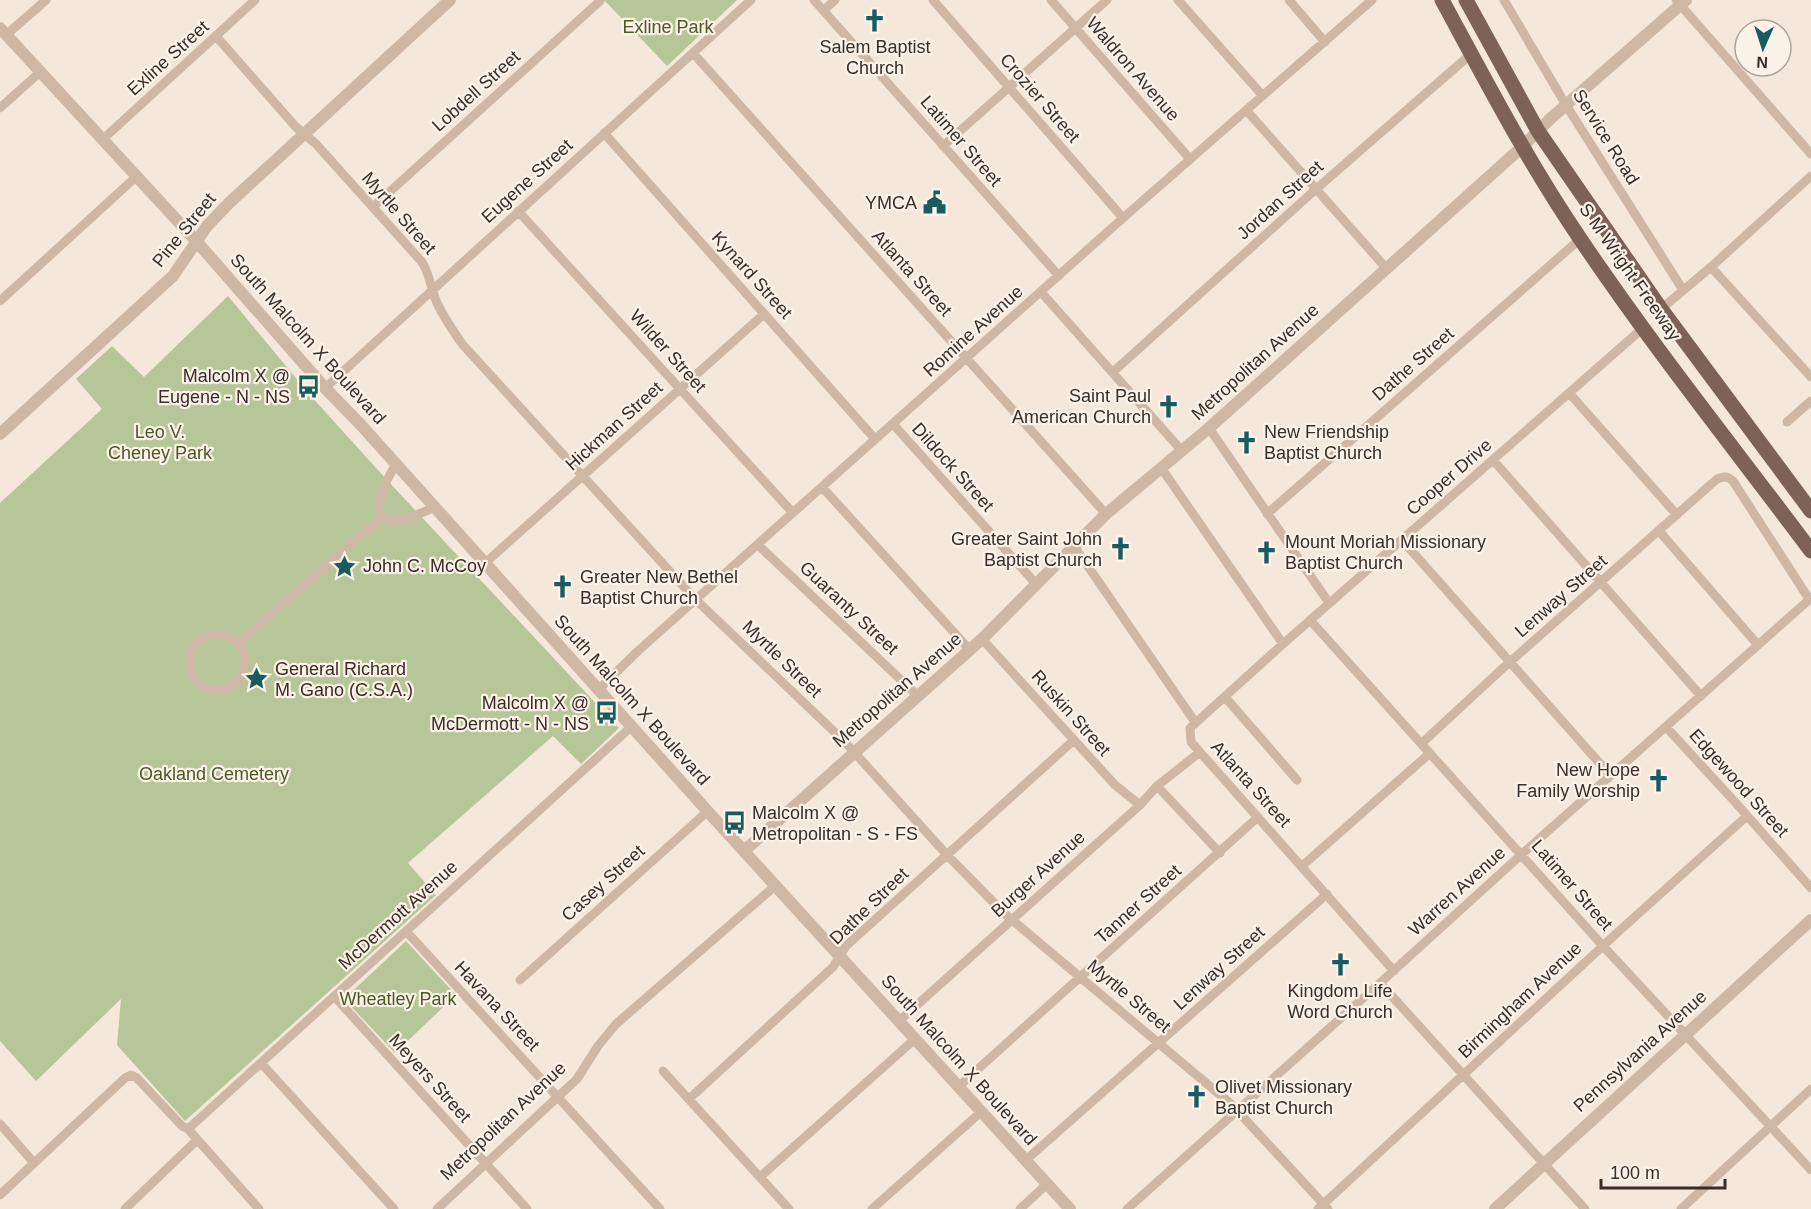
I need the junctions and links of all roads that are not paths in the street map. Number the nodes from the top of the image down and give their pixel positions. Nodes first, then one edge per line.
1 (46, 0) edge
2 (255, 0) edge
3 (450, 0) edge
4 (751, 0) edge
5 (814, 0) edge
6 (835, 0) edge
7 (933, 0) edge
8 (1051, 0) edge
9 (1107, 0) edge
10 (1178, 0) edge
11 (1289, 0) edge
12 (1372, 0) edge
13 (1442, 0) edge
14 (1466, 0) edge
15 (1504, 0) edge
16 (600, 1) edge
17 (1681, 2) edge
18 (824, 10) junction
19 (1075, 28) junction
20 (3, 31) edge
21 (216, 36) junction
22 (1325, 42) junction
23 (693, 53) junction
24 (1471, 54) junction
25 (39, 73) junction
26 (1009, 87) junction
27 (1263, 96) junction
28 (1566, 105) junction
29 (0, 108) edge
30 (1247, 111) junction
31 (1538, 131) junction
32 (604, 133) junction
33 (305, 135) junction
34 (102, 140) junction
35 (943, 146) junction
36 (1522, 147) junction
37 (1811, 154) edge
38 (1190, 159) junction
39 (137, 176) junction
40 (1811, 176) edge
41 (1315, 190) junction
42 (374, 206) junction
43 (518, 211) junction
44 (1123, 218) junction
45 (1580, 239) junction
46 (198, 242) junction
47 (1711, 267) junction
48 (1386, 268) junction
49 (1059, 276) junction
50 (433, 288) junction
51 (1683, 290) junction
52 (1041, 292) junction
53 (0, 301) edge
54 (1661, 309) junction
55 (764, 314) junction
56 (1644, 328) junction
57 (966, 359) junction
58 (1113, 372) junction
59 (1811, 377) edge
60 (325, 388) junction
61 (680, 390) junction
62 (1570, 394) junction
63 (1811, 401) edge
64 (1788, 422) dead end
65 (893, 424) junction
66 (1209, 428) junction
67 (0, 434) edge
68 (876, 439) junction
69 (1182, 451) junction
70 (1492, 460) junction
71 (396, 464) junction
72 (1162, 469) junction
73 (583, 476) junction
74 (822, 487) junction
75 (435, 507) junction
76 (1811, 511) edge
77 (793, 513) junction
78 (1106, 514) junction
79 (1267, 514) junction
80 (1677, 515) junction
81 (381, 518) junction
82 (1659, 531) junction
83 (1402, 540) junction
84 (758, 545) junction
85 (1074, 546) junction
86 (1811, 551) edge
87 (485, 563) junction
88 (1601, 583) junction
89 (1037, 585) junction
90 (1810, 598) edge
91 (696, 600) junction
92 (1329, 603) junction
93 (1310, 620) junction
94 (982, 639) junction
95 (238, 643) junction
96 (1283, 644) junction
97 (1758, 645) junction
98 (969, 650) junction
99 (1510, 662) junction
100 (598, 690) junction
101 (917, 695) junction
102 (1701, 696) junction
103 (1225, 697) junction
104 (1195, 722) junction
105 (632, 726) junction
106 (1665, 727) junction
107 (1074, 740) junction
108 (1422, 743) junction
109 (854, 752) junction
110 (1200, 752) junction
111 (1430, 753) junction
112 (1610, 776) junction
113 (1297, 780) dead end
114 (1158, 786) junction
115 (1140, 805) junction
116 (708, 811) junction
117 (1747, 816) junction
118 (1258, 817) junction
119 (744, 851) junction
120 (1220, 853) junction
121 (1522, 854) junction
122 (947, 855) junction
123 (1302, 866) junction
124 (775, 886) junction
125 (1811, 888) edge
126 (1327, 894) junction
127 (1012, 920) junction
128 (1811, 920) edge
129 (406, 931) junction
130 (1603, 946) junction
131 (840, 956) junction
132 (1394, 971) junction
133 (1081, 978) junction
134 (520, 980) dead end
135 (1380, 983) junction
136 (334, 996) junction
137 (899, 1021) junction
138 (1685, 1035) junction
139 (915, 1039) junction
140 (1160, 1043) junction
141 (261, 1063) junction
142 (663, 1071) dead end
143 (1464, 1075) junction
144 (958, 1087) junction
145 (1811, 1089) edge
146 (558, 1096) junction
147 (689, 1099) junction
148 (1237, 1110) junction
149 (981, 1112) junction
150 (0, 1124) edge
151 (1771, 1127) junction
152 (188, 1130) junction
153 (197, 1140) junction
154 (1026, 1160) junction
155 (34, 1163) junction
156 (485, 1164) junction
157 (1544, 1164) junction
158 (1811, 1170) edge
159 (760, 1177) junction
160 (1047, 1184) junction
161 (0, 1195) edge
162 (1323, 1207) edge
163 (125, 1209) edge
164 (259, 1209) edge
165 (394, 1209) edge
166 (436, 1209) edge
167 (527, 1209) edge
168 (660, 1209) edge
169 (789, 1209) edge
170 (872, 1209) edge
171 (1020, 1209) edge
172 (1070, 1209) edge
173 (1127, 1209) edge
174 (1495, 1209) edge
175 (1585, 1209) edge
176 (1681, 1209) edge

1 - 20 street
2 - 21 street, Exline Street
3 - 33 street, Pine Street
4 - 23 street, Eugene Street
5 - 18 street, Latimer Street
6 - 18 street
7 - 26 street, Crozier Street
8 - 19 street, Waldron Avenue
9 - 19 street
10 - 27 street
11 - 22 street
12 - 22 street, Romine Avenue
13 - 24 main road, S M Wright Freeway
14 - 31 main road, S M Wright Freeway
15 - 28 street, Service Road
16 - 42 street, Lobdell Street
17 - 28 street, Metropolitan Avenue
17 - 37 street
18 - 35 street, Latimer Street
19 - 26 street
19 - 38 street, Waldron Avenue
20 - 25 street, South Malcolm X Boulevard
21 - 33 street, Myrtle Street
21 - 34 street, Exline Street
22 - 27 street, Romine Avenue
23 - 32 street, Eugene Street
23 - 57 street, Atlanta Street
24 - 36 main road, S M Wright Freeway
24 - 41 street, Jordan Street
25 - 29 street
25 - 34 street, South Malcolm X Boulevard
26 - 35 street
26 - 44 street, Crozier Street
27 - 30 street, Romine Avenue
28 - 31 street, Metropolitan Avenue
28 - 51 street, Service Road
30 - 38 street, Romine Avenue
30 - 41 street
31 - 36 street, Metropolitan Avenue
31 - 54 main road, S M Wright Freeway
32 - 43 street, Eugene Street
32 - 55 street, Kynard Street
33 - 42 street, Myrtle Street
33 - 46 street, Pine Street
34 - 39 street, South Malcolm X Boulevard
35 - 49 street, Latimer Street
36 - 45 main road, S M Wright Freeway
36 - 48 street, Metropolitan Avenue
38 - 44 street, Romine Avenue
39 - 46 street, South Malcolm X Boulevard
39 - 53 street
40 - 47 street
41 - 48 street
41 - 58 street, Jordan Street
42 - 50 street, Myrtle Street
43 - 50 street, Eugene Street
43 - 61 street, Wilder Street
44 - 49 street, Romine Avenue
45 - 56 main road, S M Wright Freeway
45 - 79 street, Dathe Street
46 - 60 street, South Malcolm X Boulevard
46 - 67 street, Pine Street
47 - 51 street
47 - 59 street
48 - 66 street, Metropolitan Avenue
49 - 52 street, Romine Avenue
50 - 60 street, Eugene Street
50 - 73 street, Myrtle Street
51 - 54 street
52 - 57 street, Romine Avenue
52 - 58 street
54 - 76 main road, S M Wright Freeway
55 - 61 street, Hickman Street
55 - 68 street, Kynard Street
56 - 62 street, Cooper Drive
56 - 86 main road, S M Wright Freeway
57 - 65 street, Romine Avenue
57 - 78 street, Atlanta Street
58 - 69 street
60 - 71 street, South Malcolm X Boulevard
61 - 73 street, Hickman Street
61 - 77 street, Wilder Street
62 - 70 street, Cooper Drive
62 - 80 street
63 - 64 street
65 - 68 street, Romine Avenue
65 - 89 street, Dildock Street
66 - 69 street, Metropolitan Avenue
66 - 79 street
68 - 74 street, Romine Avenue
69 - 72 street, Metropolitan Avenue
70 - 83 street, Cooper Drive
70 - 88 street
71 - 75 street, South Malcolm X Boulevard
71 - 81 street
72 - 78 street, Metropolitan Avenue
72 - 96 street
73 - 87 street, Hickman Street
73 - 91 street, Myrtle Street
74 - 77 street, Romine Avenue
74 - 98 street
75 - 81 street
75 - 87 street, South Malcolm X Boulevard
77 - 84 street, Romine Avenue
78 - 85 street, Metropolitan Avenue
79 - 92 street
80 - 82 street, Lenway Street
80 - 90 street, Lenway Street
81 - 95 street
82 - 88 street, Lenway Street
82 - 97 street
83 - 92 street, Cooper Drive
83 - 99 street
84 - 91 street, Romine Avenue
84 - 101 street, Guaranty Street
85 - 89 street, Metropolitan Avenue
85 - 104 street
87 - 100 street, South Malcolm X Boulevard
88 - 99 street, Lenway Street
88 - 102 street
89 - 94 street, Metropolitan Avenue
90 - 97 street, Warren Avenue
91 - 100 street, Romine Avenue
91 - 109 street, Myrtle Street
92 - 93 street, Cooper Drive
93 - 96 street, Cooper Drive
93 - 108 street, Latimer Street
94 - 98 street, Metropolitan Avenue
94 - 107 street, Ruskin Street
95 - 95 street
96 - 103 street, Cooper Drive
97 - 102 street, Warren Avenue
98 - 101 street, Metropolitan Avenue
99 - 108 street, Lenway Street
99 - 112 street
100 - 105 street, South Malcolm X Boulevard
101 - 109 street, Metropolitan Avenue
102 - 106 street, Warren Avenue
103 - 104 street, Cooper Drive
103 - 113 street
104 - 110 street, Atlanta Street
105 - 116 street, South Malcolm X Boulevard
105 - 129 street, McDermott Avenue
106 - 112 street, Warren Avenue
106 - 117 street, Edgewood Street
107 - 115 street, Ruskin Street
107 - 122 street, Dathe Street
108 - 111 street, Latimer Street
109 - 119 street, Metropolitan Avenue
109 - 122 street, Myrtle Street
110 - 114 street, Burger Avenue
110 - 118 street, Atlanta Street
111 - 121 street, Latimer Street
111 - 123 street
112 - 121 street, Warren Avenue
114 - 115 street, Burger Avenue
114 - 120 street
115 - 127 street, Burger Avenue
116 - 119 street, South Malcolm X Boulevard
116 - 134 street, Casey Street
117 - 125 street, Edgewood Street
117 - 130 street, Birmingham Avenue
118 - 120 street, Tanner Street
118 - 123 street, Atlanta Street
119 - 124 street, South Malcolm X Boulevard
120 - 133 street, Tanner Street
121 - 130 street, Latimer Street
121 - 132 street, Warren Avenue
122 - 127 street, Myrtle Street
122 - 131 street, Dathe Street
123 - 126 street, Atlanta Street
124 - 131 street, South Malcolm X Boulevard
124 - 146 street, Metropolitan Avenue
126 - 132 street, Atlanta Street
126 - 140 street, Lenway Street
127 - 133 street, Myrtle Street
127 - 137 street, Burger Avenue
128 - 138 street, Pennsylvania Avenue
129 - 136 street, McDermott Avenue
129 - 146 street, Havana Street
130 - 138 street, Latimer Street
130 - 143 street, Birmingham Avenue
131 - 137 street, South Malcolm X Boulevard
131 - 147 street, Dathe Street
132 - 135 street, Warren Avenue
133 - 140 street, Myrtle Street
133 - 144 street, Tanner Street
135 - 143 street
135 - 148 street, Warren Avenue
136 - 141 street, McDermott Avenue
136 - 156 street, Meyers Street
137 - 139 street, South Malcolm X Boulevard
138 - 151 street, Latimer Street
138 - 157 street, Pennsylvania Avenue
139 - 144 street, South Malcolm X Boulevard
139 - 159 street
140 - 148 street, Myrtle Street
140 - 154 street, Lenway Street
141 - 152 street, McDermott Avenue
141 - 165 street
142 - 147 street
143 - 157 street
143 - 162 street, Birmingham Avenue
144 - 149 street, South Malcolm X Boulevard
145 - 151 street
146 - 156 street, Metropolitan Avenue
146 - 168 street, Havana Street
147 - 159 street
148 - 162 street, Myrtle Street
148 - 173 street, Warren Avenue
149 - 154 street, South Malcolm X Boulevard
149 - 170 street
150 - 155 street
151 - 158 street, Latimer Street
151 - 176 street
152 - 153 street
152 - 155 street
153 - 163 street
153 - 164 street
154 - 160 street, South Malcolm X Boulevard
155 - 161 street
156 - 166 street, Metropolitan Avenue
156 - 167 street, Meyers Street
157 - 174 street, Pennsylvania Avenue
157 - 175 street
159 - 169 street
160 - 171 street
160 - 172 street, South Malcolm X Boulevard

